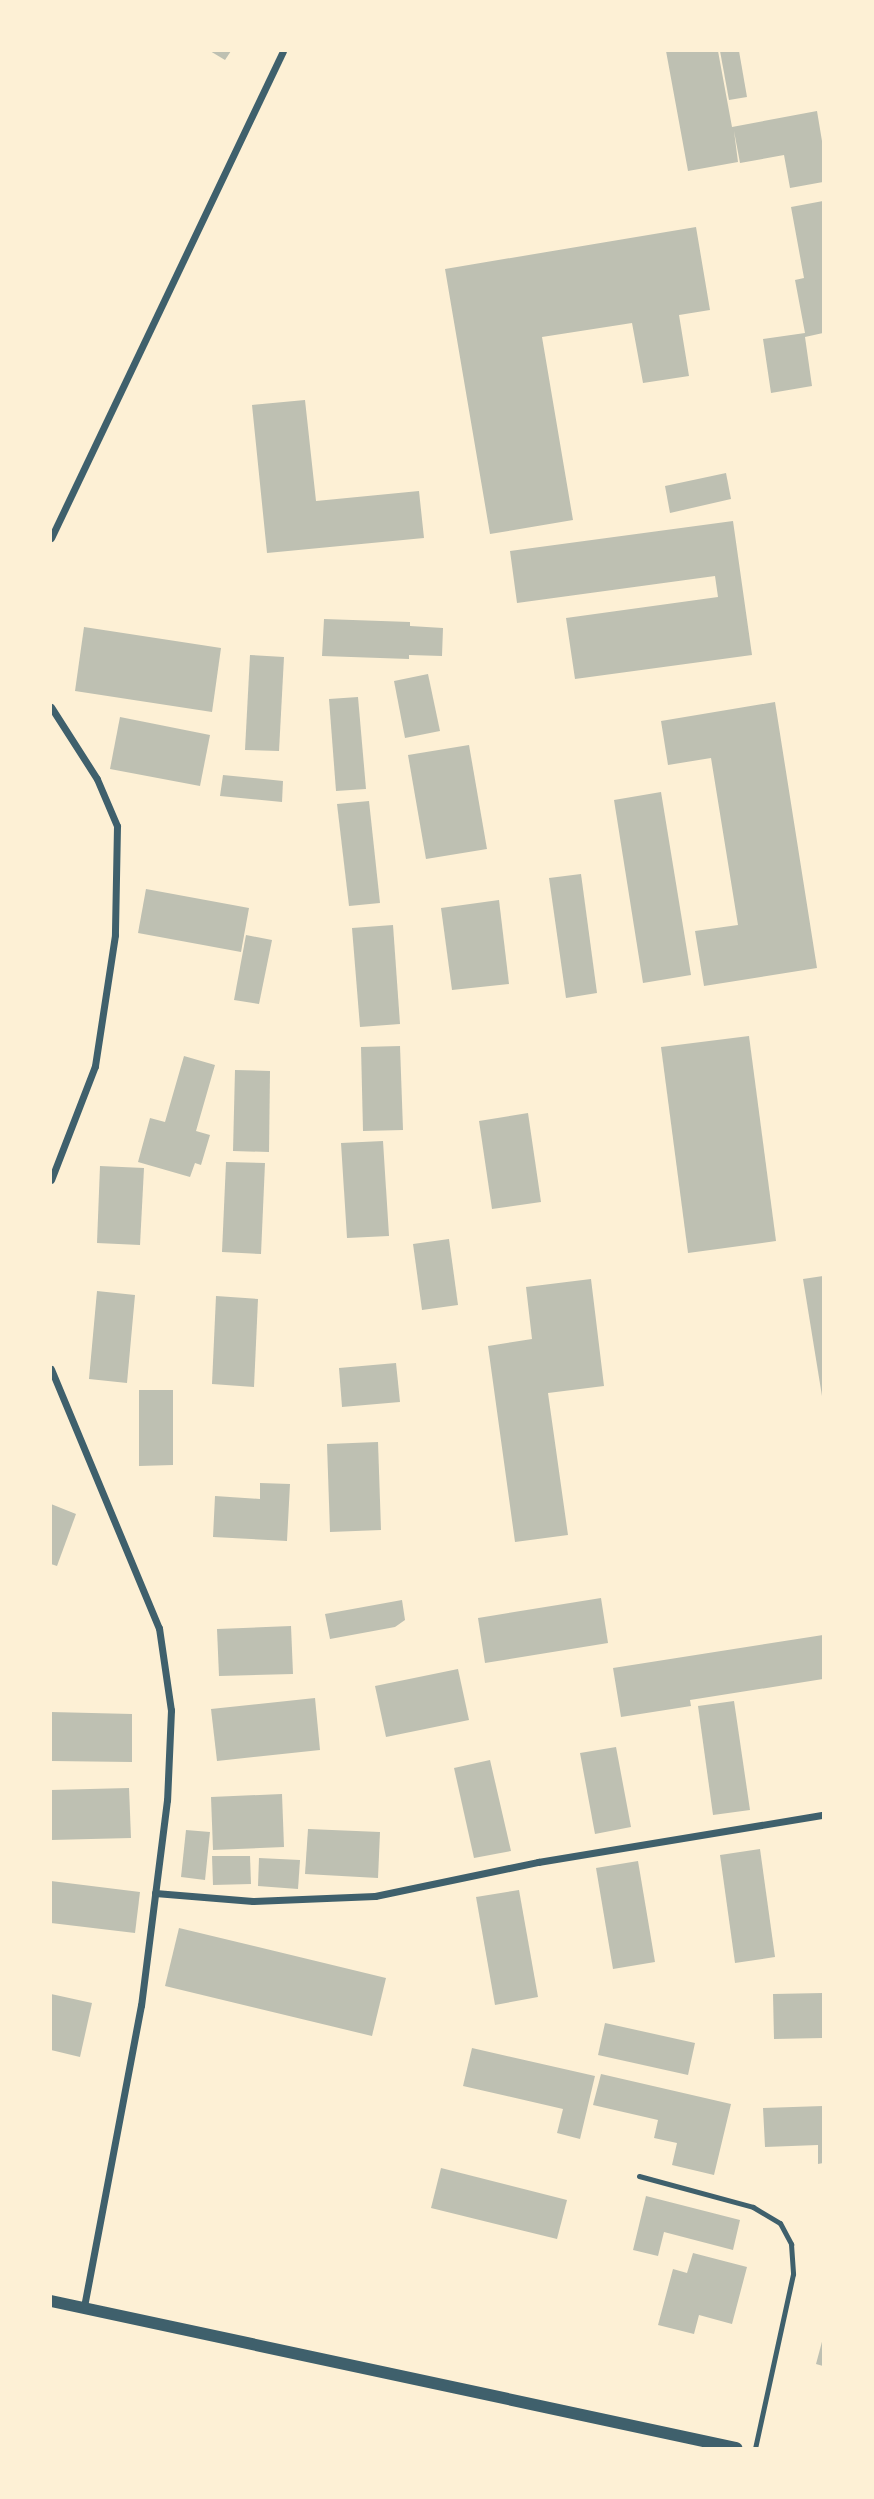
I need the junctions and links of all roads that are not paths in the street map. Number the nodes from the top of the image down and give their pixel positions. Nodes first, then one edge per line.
1 (283, 51) edge
2 (51, 538) edge
3 (51, 707) edge
4 (51, 1180) edge
5 (51, 1369) edge
6 (823, 1815) edge
7 (155, 1893) junction
8 (639, 2176) dead end
9 (51, 2301) edge
10 (84, 2308) junction
11 (736, 2448) edge
12 (755, 2448) edge

1 - 2 street
3 - 4 street
5 - 7 street
6 - 7 street
7 - 10 street
8 - 12 lane
9 - 10 street
10 - 11 street

